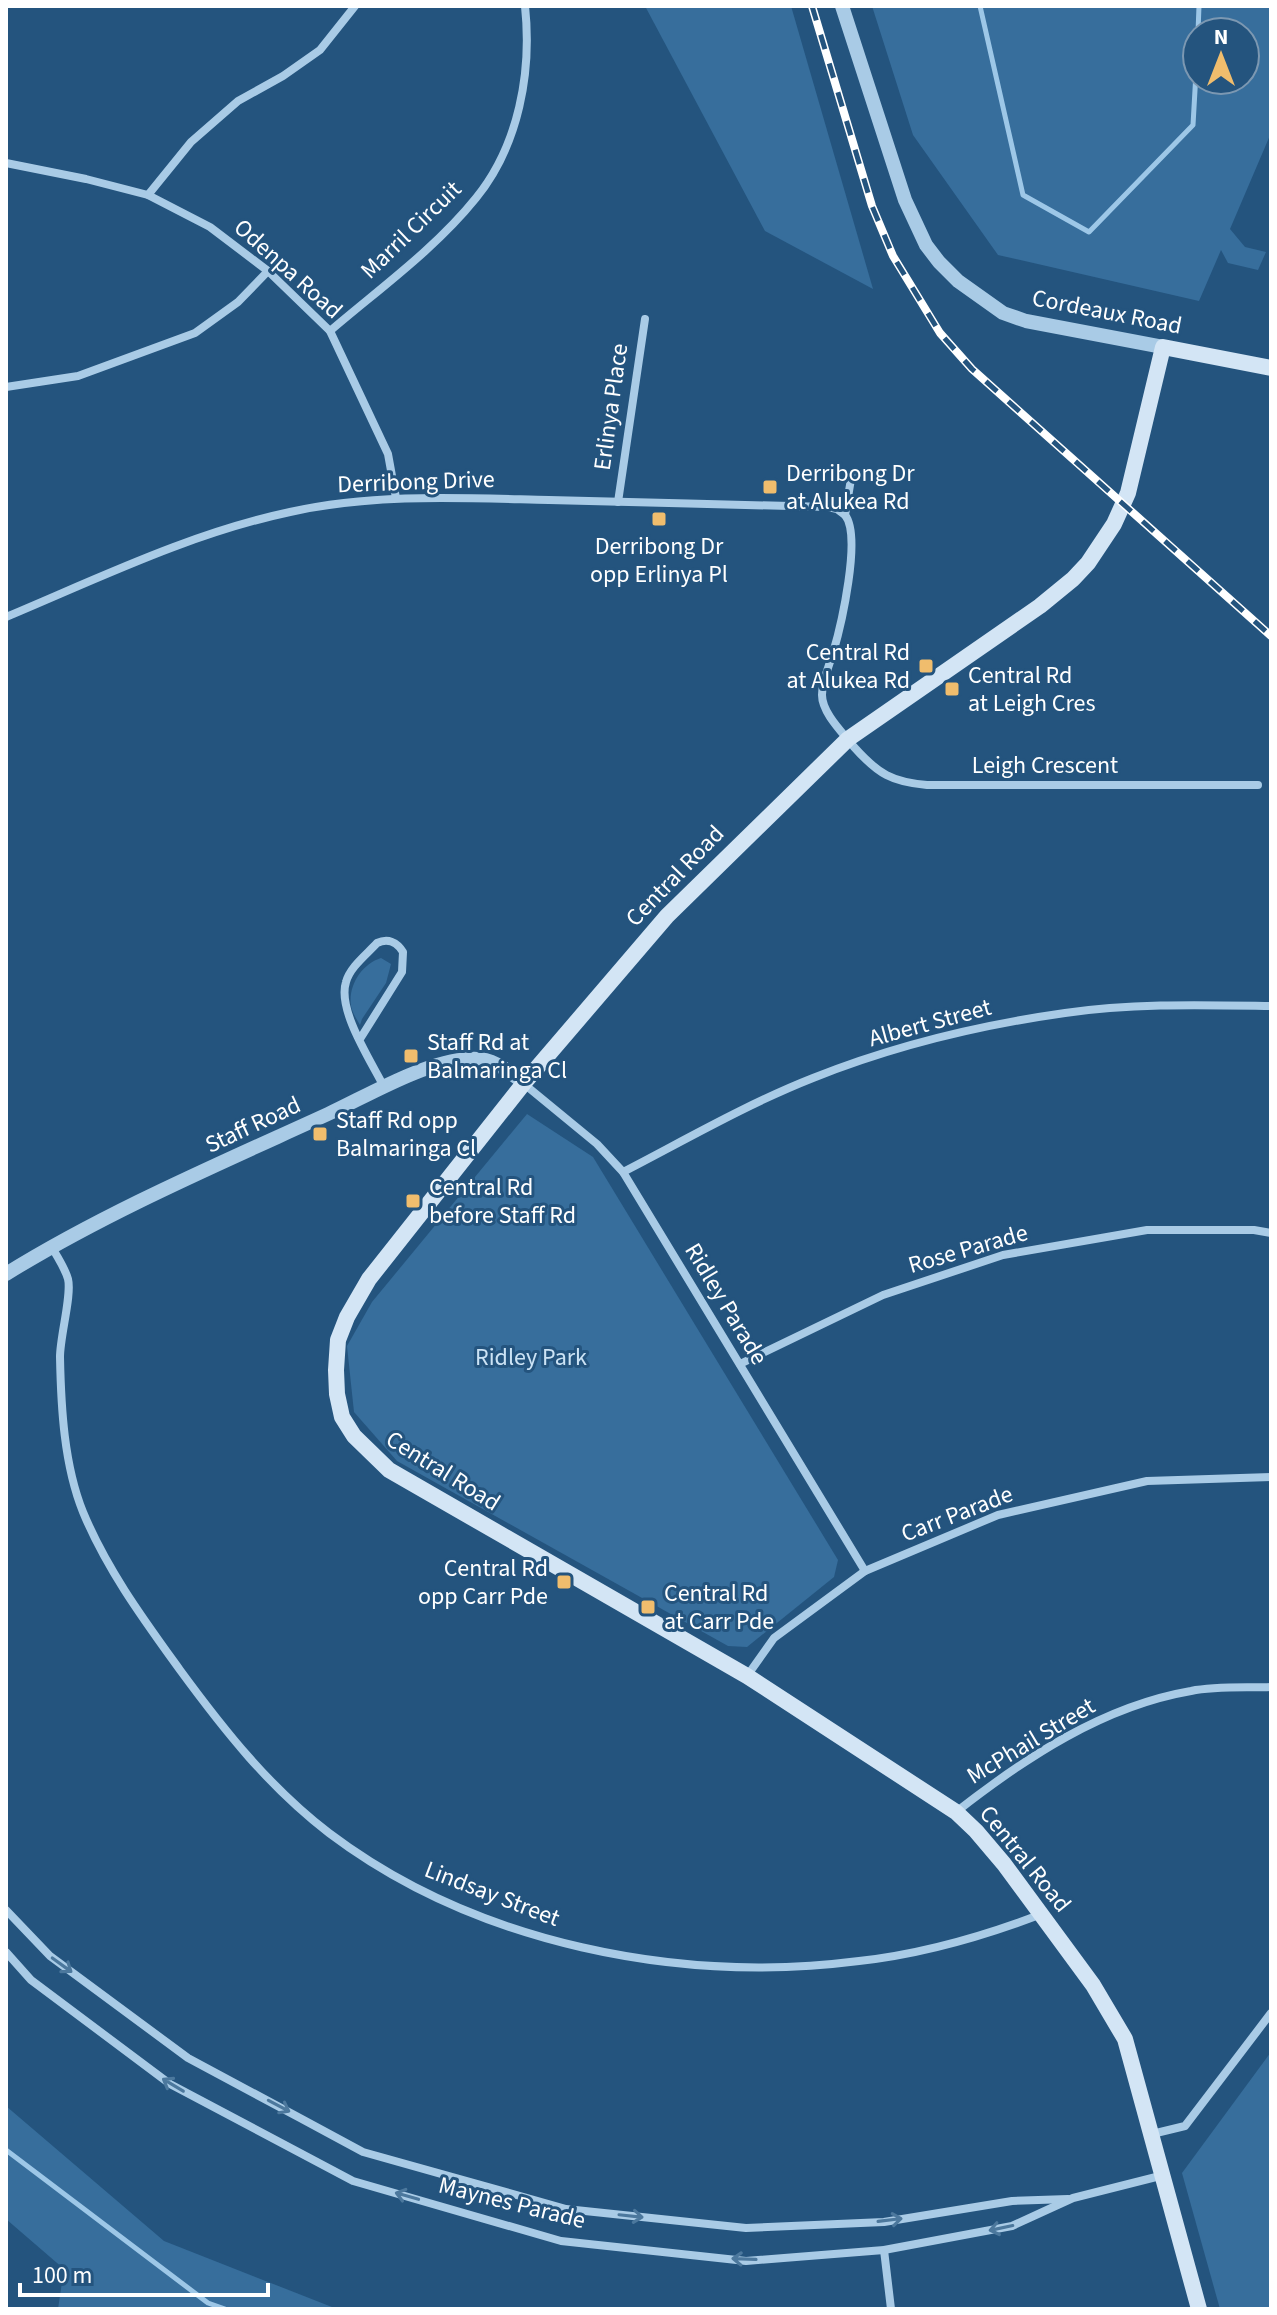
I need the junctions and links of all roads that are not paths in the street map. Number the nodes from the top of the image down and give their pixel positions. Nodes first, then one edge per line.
1 (355, 6) edge
2 (525, 6) edge
3 (842, 6) edge
4 (6, 163) edge
5 (148, 195) junction
6 (268, 271) junction
7 (645, 319) dead end
8 (330, 331) junction
9 (1163, 347) junction
10 (1212, 356) junction
11 (1271, 360) edge
12 (1271, 368) edge
13 (6, 387) edge
14 (852, 473) dead end
15 (396, 498) junction
16 (618, 502) junction
17 (845, 515) junction
18 (6, 617) edge
19 (848, 739) junction
20 (1258, 785) dead end
21 (1271, 1006) edge
22 (360, 1039) junction
23 (524, 1083) junction
24 (384, 1088) junction
25 (623, 1172) junction
26 (1271, 1233) edge
27 (52, 1246) junction
28 (6, 1274) edge
29 (740, 1364) junction
30 (1271, 1477) edge
31 (865, 1571) junction
32 (747, 1676) junction
33 (1271, 1687) edge
34 (956, 1812) junction
35 (6, 1910) edge
36 (1039, 1915) junction
37 (6, 1952) edge
38 (1271, 2013) edge
39 (1152, 2134) junction
40 (1164, 2175) junction
41 (1073, 2198) junction
42 (884, 2250) junction
43 (891, 2309) edge
44 (1199, 2309) edge

1 - 5 street
2 - 8 street, Marril Circuit
3 - 9 street, Cordeaux Road
4 - 5 street, Odenpa Road
5 - 6 street, Odenpa Road
6 - 8 street, Odenpa Road
6 - 13 street
7 - 16 street, Erlinya Place
8 - 15 street, Odenpa Road
9 - 10 main road, Cordeaux Road
9 - 19 main road, Central Road
10 - 11 main road
10 - 12 main road, Cordeaux Road
14 - 17 street, Leigh Crescent
15 - 16 street, Derribong Drive
15 - 18 street, Derribong Drive
16 - 17 street, Derribong Drive
17 - 19 street, Leigh Crescent
19 - 20 street, Leigh Crescent
19 - 23 main road, Central Road
21 - 25 street, Albert Street
22 - 22 street
22 - 24 street
23 - 24 street, Staff Road
23 - 25 street, Ridley Parade
23 - 32 main road, Central Road
24 - 27 street, Staff Road
25 - 29 street, Ridley Parade
26 - 29 street, Rose Parade
27 - 28 street, Staff Road
27 - 36 street, Lindsay Street
29 - 31 street, Ridley Parade
30 - 31 street, Carr Parade
31 - 32 street, Carr Parade
32 - 34 main road, Central Road
33 - 34 street, McPhail Street
34 - 36 main road, Central Road
35 -> 41 street, Maynes Parade
36 - 39 main road, Central Road
42 -> 37 street, Maynes Parade
38 - 39 street
39 - 40 main road, Central Road
40 - 41 street, Maynes Parade
40 - 44 main road, Central Road
41 -> 42 street, Maynes Parade
42 - 43 street

